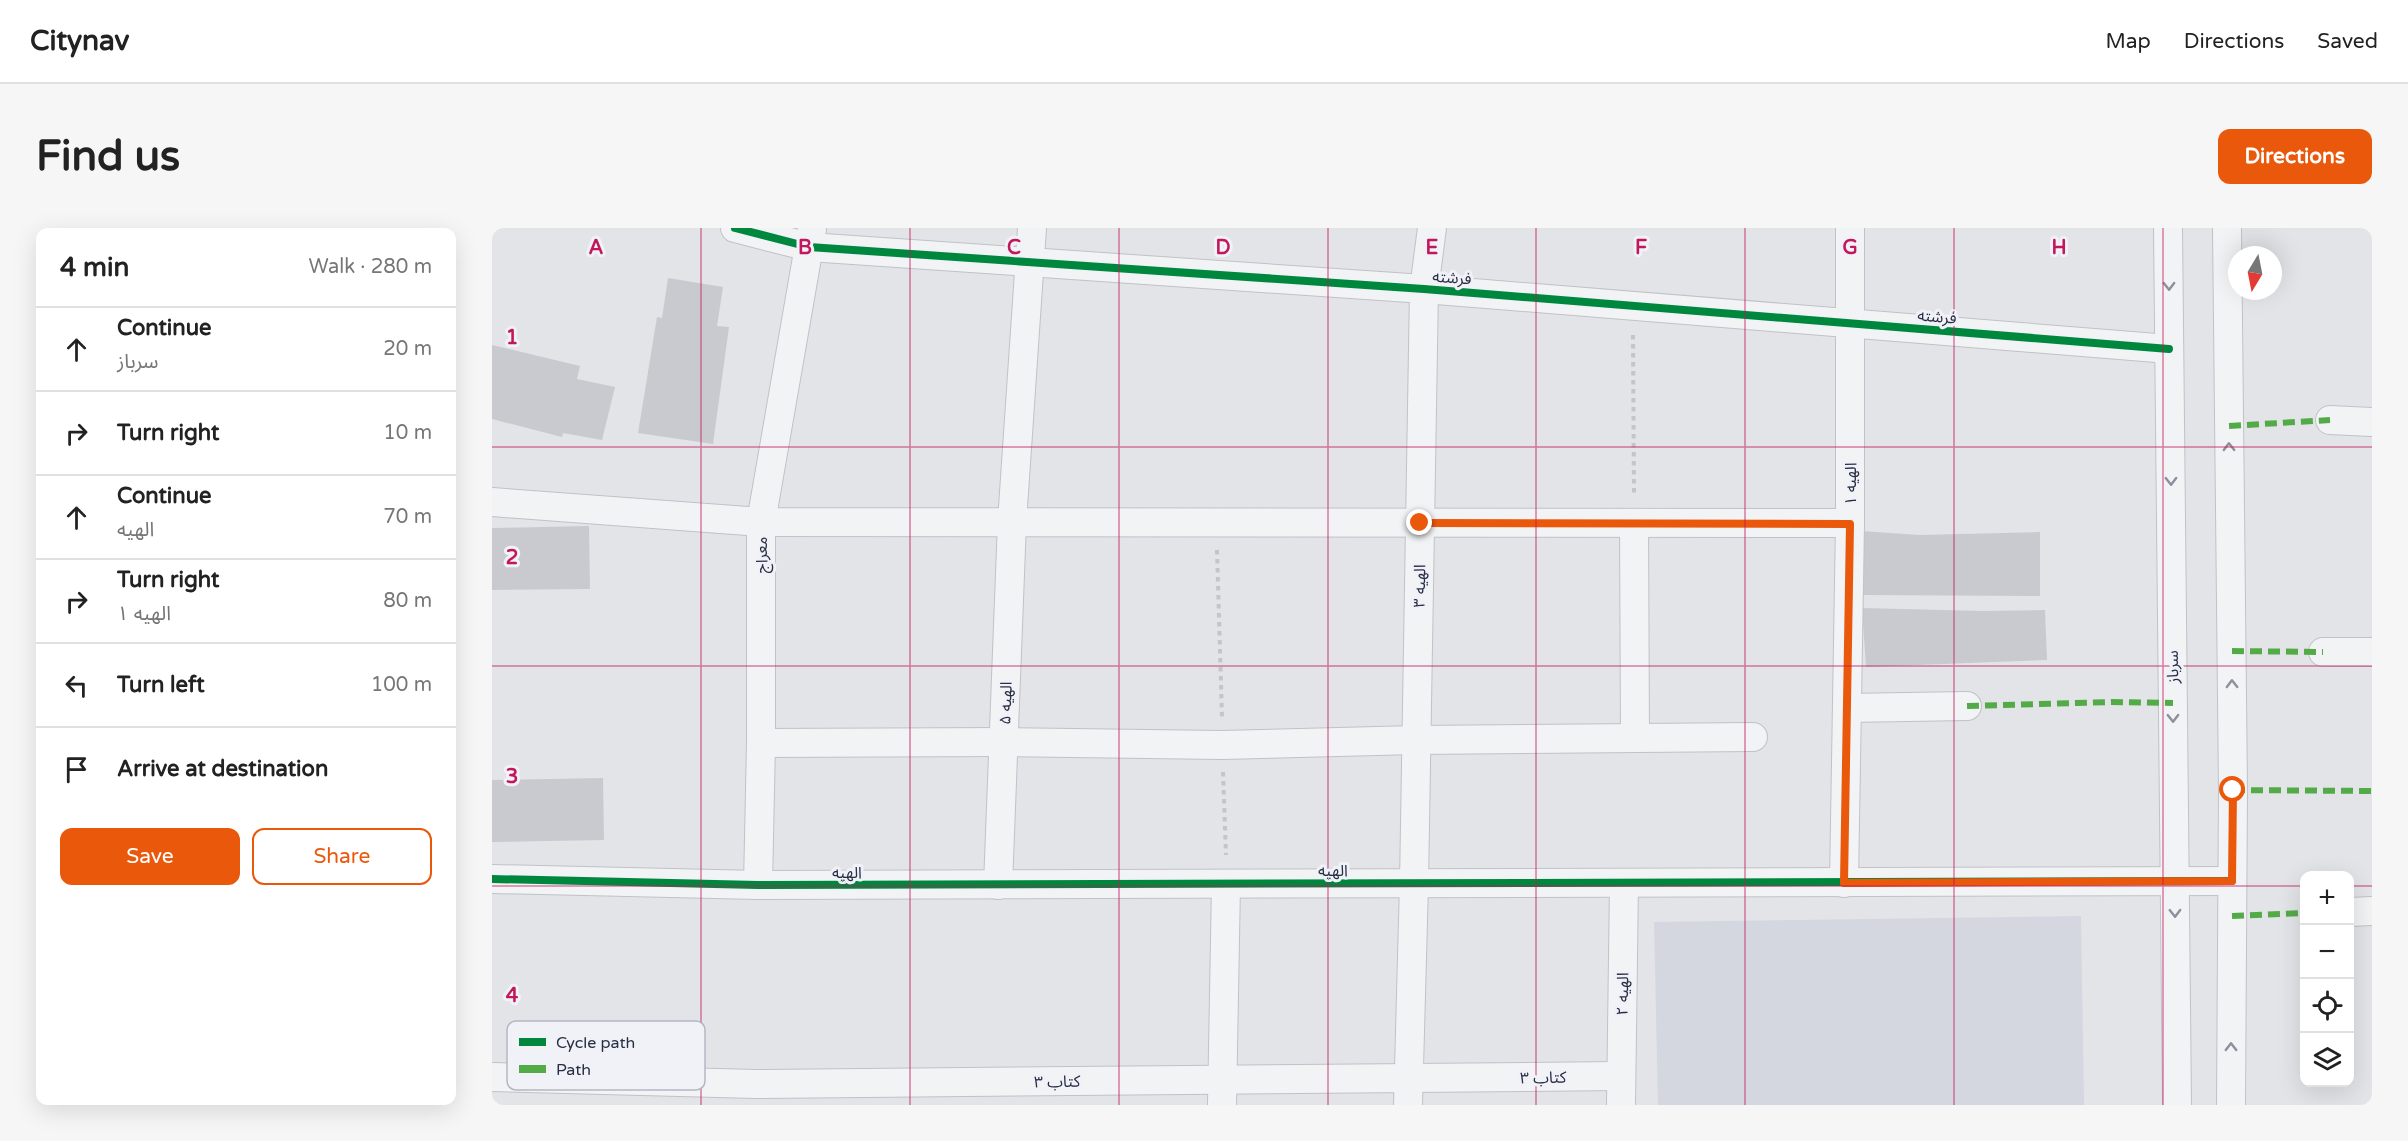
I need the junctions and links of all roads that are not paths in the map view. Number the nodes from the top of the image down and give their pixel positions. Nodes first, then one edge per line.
1 (735, 228) edge
2 (1032, 228) edge
3 (1432, 228) edge
4 (1850, 228) edge
5 (2168, 228) edge
6 (2227, 228) edge
7 (810, 237) edge
8 (1030, 261) junction
9 (1424, 289) junction
10 (1850, 323) junction
11 (2169, 349) junction
12 (2330, 420) dead end
13 (2372, 422) edge
14 (492, 502) edge
15 (761, 522) junction
16 (1012, 522) junction
17 (1420, 523) junction
18 (1634, 523) junction
19 (1850, 524) junction
20 (2323, 652) dead end
21 (2372, 652) edge
22 (1967, 706) dead end
23 (1847, 708) junction
24 (1635, 738) junction
25 (1753, 738) dead end
26 (1416, 740) junction
27 (1004, 742) junction
28 (761, 743) junction
29 (492, 879) edge
30 (2232, 881) junction
31 (2174, 882) junction
32 (1624, 883) junction
33 (1844, 883) junction
34 (1226, 884) junction
35 (1414, 884) junction
36 (758, 885) junction
37 (998, 885) junction
38 (2372, 911) edge
39 (2354, 912) edge
40 (1621, 1076) junction
41 (492, 1077) edge
42 (507, 1078) edge
43 (695, 1090) edge
44 (1408, 1091) edge
45 (1223, 1092) edge
46 (757, 1094) edge
47 (1621, 1105) edge
48 (2177, 1105) edge
49 (2231, 1105) edge

1 - 7 street, فرشته
2 - 8 street, الهیه ۵
3 - 9 street, الهیه ۳
4 - 10 street, الهیه ۱
5 -> 11 street, سرباز
30 -> 6 street
7 - 8 street, فرشته
7 - 15 street, معراج
8 - 9 street, فرشته
8 - 16 street, الهیه ۵
9 - 10 street, فرشته
9 - 17 street, الهیه ۳
10 - 11 street, فرشته
10 - 19 street, الهیه ۱
11 -> 31 street, سرباز
12 - 13 street
14 - 15 street
15 - 16 street
15 - 28 street, معراج
16 - 17 street
16 - 27 street, الهیه ۵
17 - 18 street
17 - 26 street, الهیه ۳
18 - 19 street
18 - 24 street
19 - 23 street, الهیه ۱
20 - 21 street
22 - 23 street
23 - 33 street, الهیه ۱
24 - 25 street
24 - 26 street
26 - 27 street
26 - 35 street, الهیه ۳
27 - 28 street
27 - 37 street, الهیه ۵
28 - 36 street, معراج
29 - 36 street, الهیه
30 - 31 street, الهیه
49 -> 30 street
31 - 33 street, الهیه
31 -> 48 street, سرباز
32 - 33 street, الهیه
32 - 35 street, الهیه
32 - 40 street, الهیه ۲
34 - 35 street, الهیه
34 - 37 street, الهیه
34 - 45 street
35 - 44 street, الهیه ۳
36 - 37 street, الهیه
38 - 39 street
40 - 44 street, کتاب ۳
40 - 47 street, الهیه ۲
41 - 42 street, کتاب ۳
43 - 46 street, کتاب ۳
44 - 45 street, کتاب ۳
45 - 46 street, کتاب ۳

